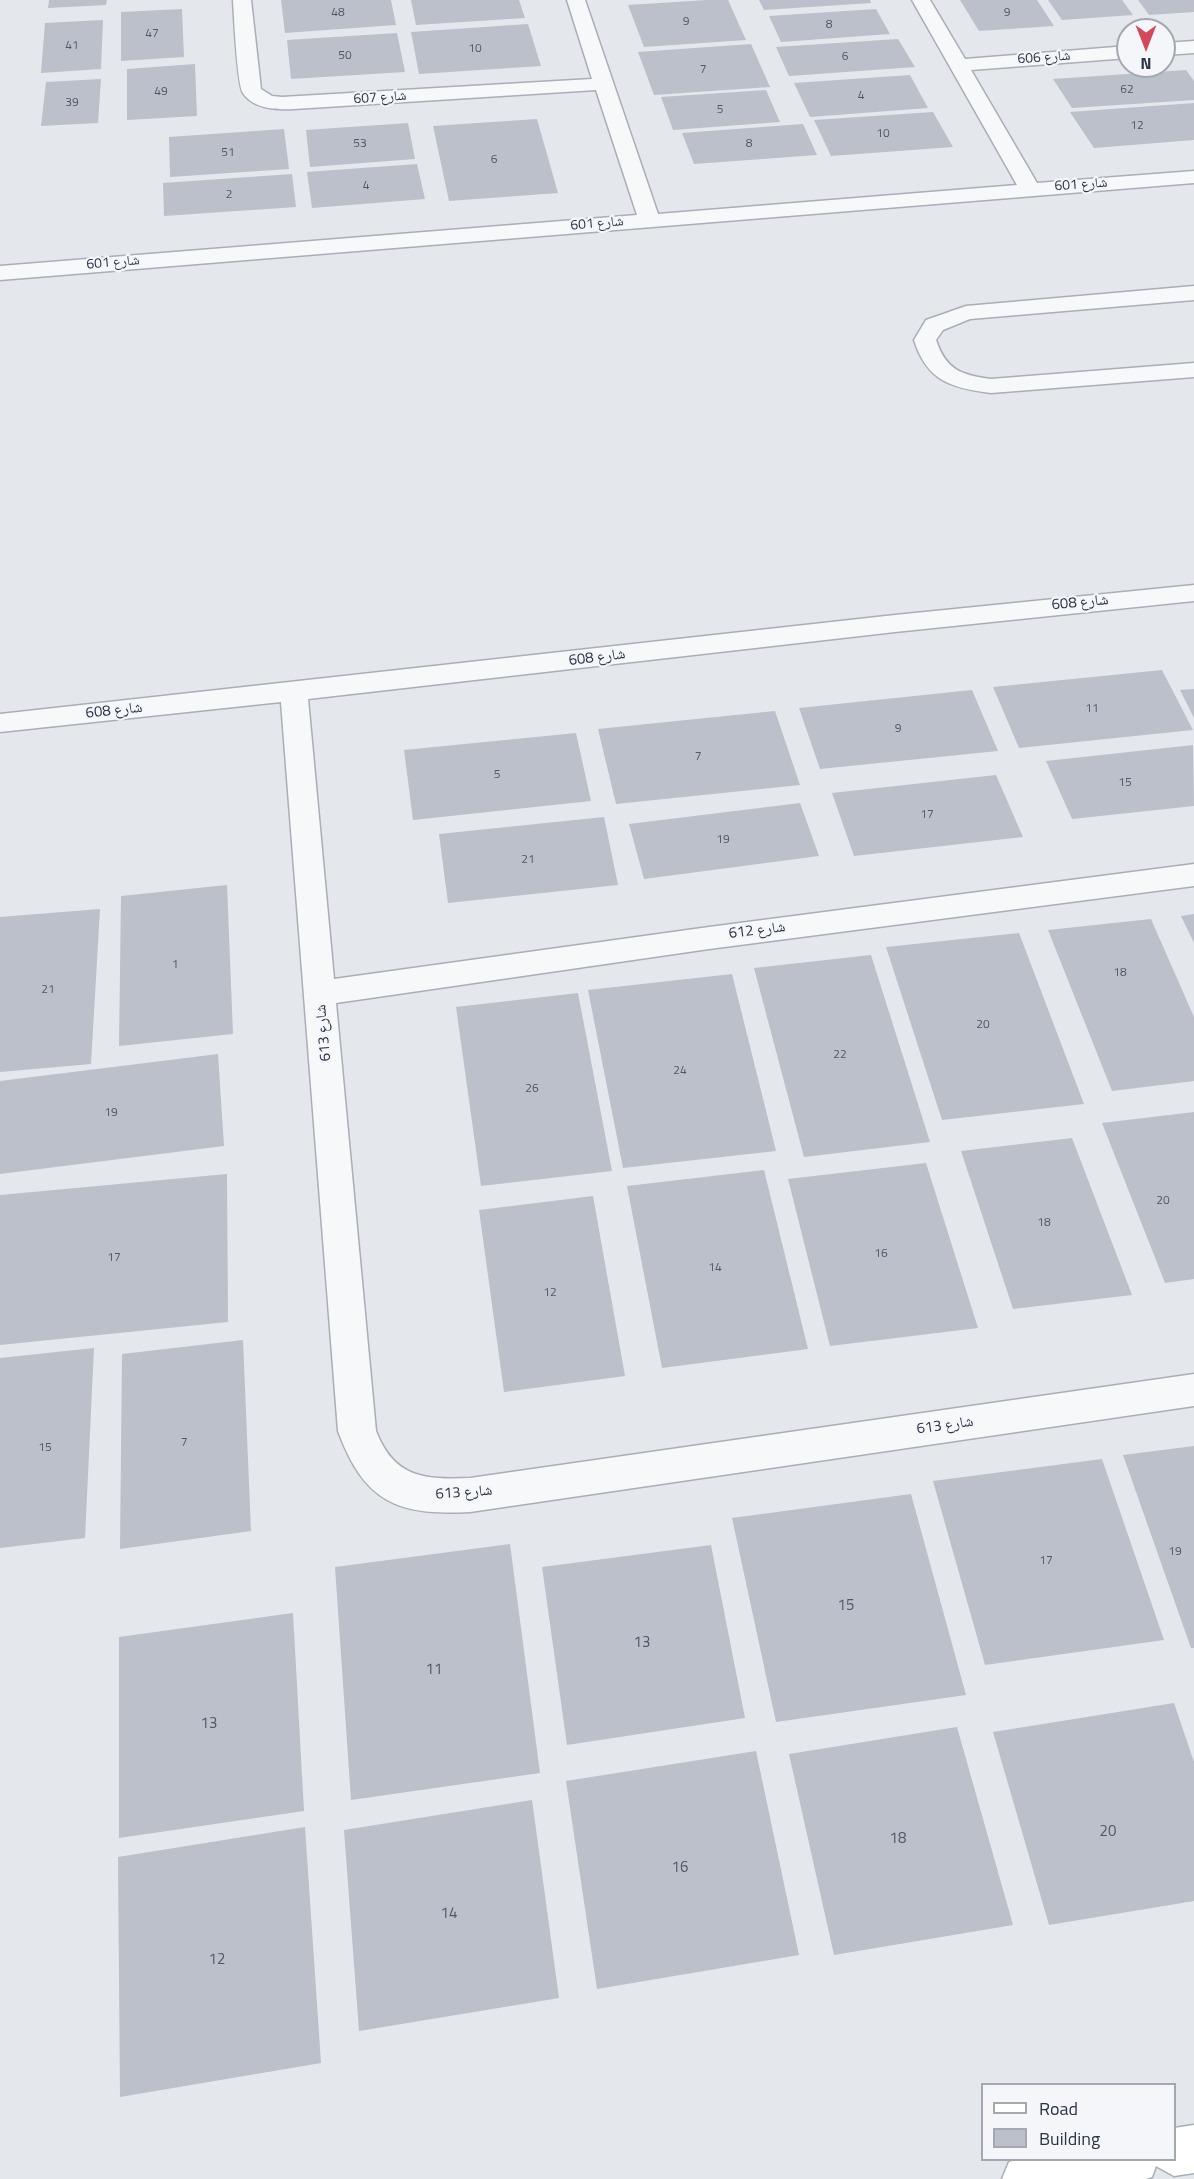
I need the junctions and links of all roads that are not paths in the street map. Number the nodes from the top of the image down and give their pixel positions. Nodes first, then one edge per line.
1 (242, 0) edge
2 (576, 0) edge
3 (921, 0) edge
4 (1194, 47) edge
5 (1176, 48) edge
6 (1116, 53) edge
7 (961, 65) junction
8 (603, 84) junction
9 (1194, 177) edge
10 (1030, 189) junction
11 (649, 220) junction
12 (0, 273) edge
13 (1194, 293) edge
14 (1194, 370) edge
15 (1194, 593) edge
16 (294, 693) junction
17 (0, 723) edge
18 (1194, 875) edge
19 (321, 993) junction
20 (1194, 1390) edge
21 (1194, 2149) edge
22 (1176, 2152) edge
23 (1129, 2161) edge
24 (1026, 2179) edge

1 - 8 street, شارع 607
2 - 8 street
3 - 7 street
4 - 5 street
6 - 7 street, شارع 606
7 - 10 street
8 - 11 street
9 - 10 street, شارع 601
10 - 11 street, شارع 601
11 - 12 street, شارع 601
13 - 14 street
15 - 16 street, شارع 608
16 - 17 street, شارع 608
16 - 19 street, شارع 613
18 - 19 street, شارع 612
19 - 20 street, شارع 613
21 - 22 street
23 - 24 street

